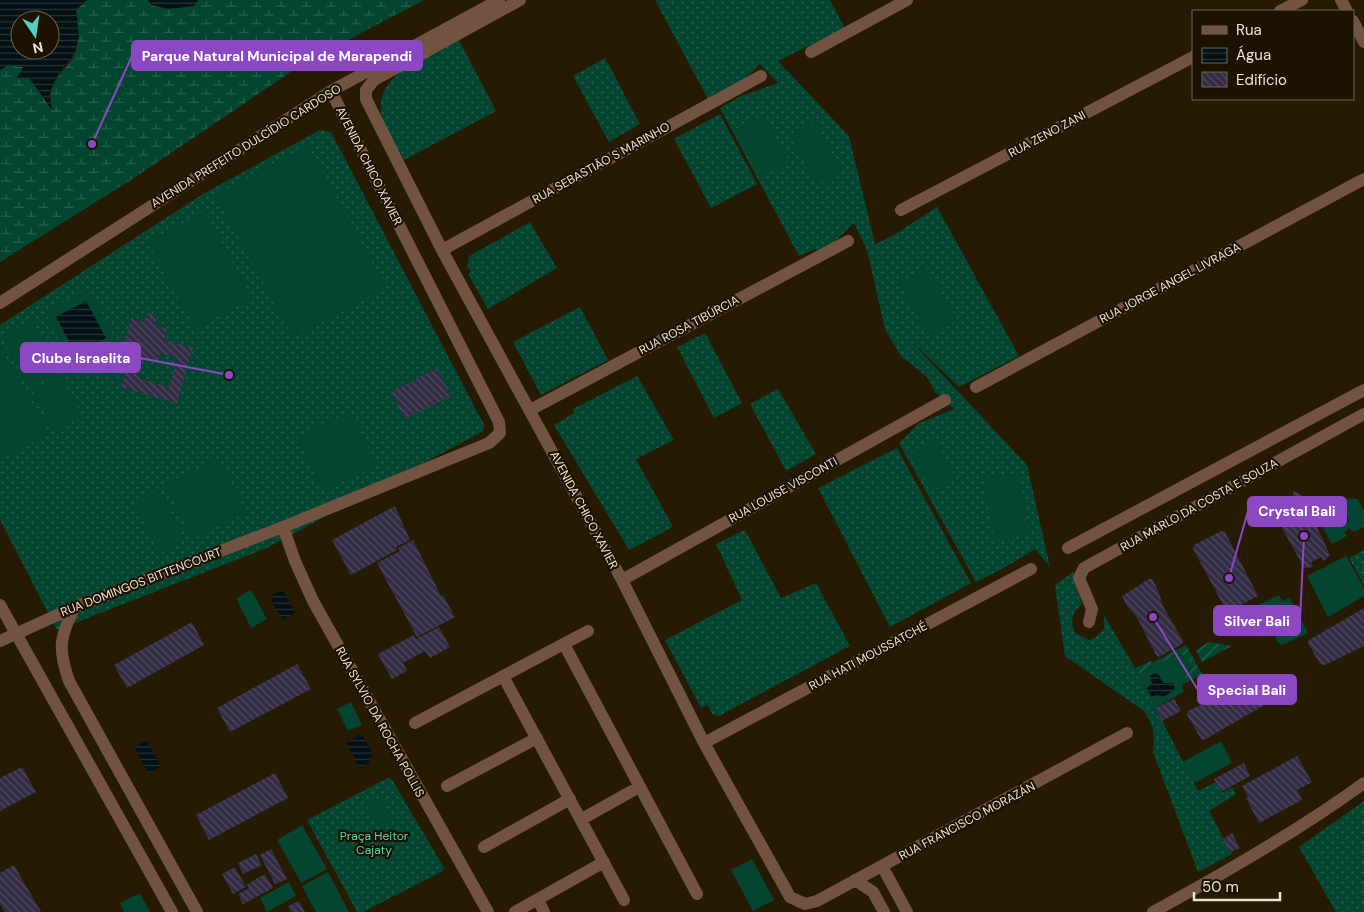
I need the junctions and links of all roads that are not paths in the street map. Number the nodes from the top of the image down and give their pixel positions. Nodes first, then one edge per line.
1 (499, 0) edge
2 (520, 0) edge
3 (907, 0) edge
4 (1302, 0) edge
5 (1282, 10) edge
6 (1354, 23) edge
7 (1364, 42) edge
8 (811, 52) dead end
9 (1192, 58) edge
10 (761, 76) dead end
11 (331, 91) junction
12 (1364, 179) edge
13 (901, 210) dead end
14 (848, 240) dead end
15 (442, 250) junction
16 (0, 303) edge
17 (976, 387) dead end
18 (1364, 390) edge
19 (945, 400) dead end
20 (530, 410) junction
21 (1364, 414) edge
22 (284, 527) junction
23 (1068, 548) dead end
24 (1031, 569) dead end
25 (622, 580) junction
26 (0, 605) edge
27 (75, 607) junction
28 (1089, 622) dead end
29 (588, 631) dead end
30 (15, 634) junction
31 (0, 641) edge
32 (564, 644) junction
33 (503, 676) junction
34 (415, 723) dead end
35 (1127, 733) dead end
36 (537, 738) junction
37 (704, 743) junction
38 (1364, 783) edge
39 (447, 786) dead end
40 (639, 787) junction
41 (570, 799) junction
42 (582, 819) junction
43 (484, 847) dead end
44 (604, 862) junction
45 (882, 866) junction
46 (856, 880) junction
47 (698, 894) dead end
48 (538, 900) junction
49 (624, 900) dead end
50 (804, 904) joint
51 (172, 912) edge
52 (197, 912) edge
53 (488, 912) edge
54 (515, 912) edge
55 (544, 912) edge
56 (884, 912) edge
57 (907, 912) edge
58 (1153, 912) edge

1 - 11 street, AVENIDA PREFEITO DULCÍDIO CARDOSO
2 - 15 street, AVENIDA CHICO XAVIER
3 - 8 street
4 - 5 street
6 - 7 street
9 - 13 street, RUA ZENO ZANI
10 - 15 street, RUA SEBASTIÃO S MARINHO
11 - 16 street, AVENIDA PREFEITO DULCÍDIO CARDOSO
11 - 22 street, AVENIDA CHICO XAVIER
12 - 17 street, RUA JORGE ANGEL LIVRAGA
14 - 20 street, RUA ROSA TIBÚRCIA
15 - 20 street, AVENIDA CHICO XAVIER
18 - 23 street, RUA MARLO DA COSTA E SOUZA
19 - 25 street, RUA LOUISE VISCONTI
20 - 25 street, AVENIDA CHICO XAVIER
21 - 28 street, RUA MARLO DA COSTA E SOUZA
22 - 27 street, RUA DOMINGOS BITTENCOURT
22 - 53 street, RUA SYLVIO DA ROCHA POLLIS
24 - 37 street, RUA HATI MOUSSATCHÉ
25 - 37 street, AVENIDA CHICO XAVIER
26 - 30 street
27 - 30 street, RUA DOMINGOS BITTENCOURT
27 - 52 street
29 - 32 street
30 - 31 street, RUA DOMINGOS BITTENCOURT
30 - 51 street
32 - 33 street
32 - 40 street
33 - 34 street
33 - 36 street
35 - 45 street, RUA FRANCISCO MORAZÁN
36 - 39 street
36 - 41 street
37 - 50 street, AVENIDA CHICO XAVIER
38 - 58 street
40 - 42 street
40 - 47 street
41 - 42 street
41 - 43 street
42 - 44 street
44 - 48 street
44 - 49 street
45 - 46 street, RUA FRANCISCO MORAZÁN
45 - 57 street
46 - 50 street, RUA FRANCISCO MORAZÁN
46 - 56 street
48 - 54 street
48 - 55 street

